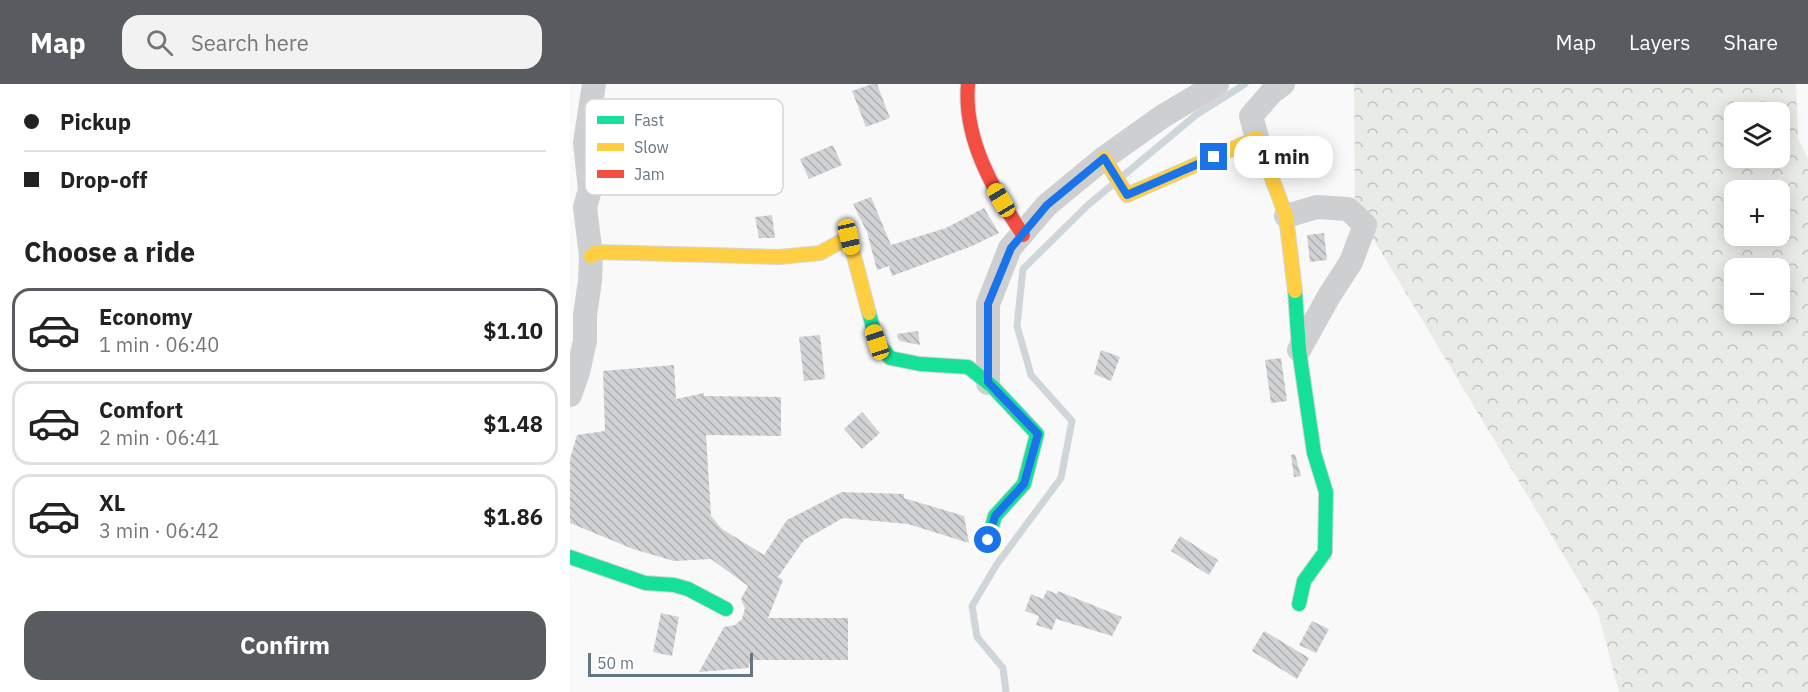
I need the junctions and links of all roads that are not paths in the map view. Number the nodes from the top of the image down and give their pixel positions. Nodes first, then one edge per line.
1 (594, 84) edge
2 (968, 84) edge
3 (1217, 84) edge
4 (1283, 84) edge
5 (592, 99) edge
6 (1257, 138) junction
7 (1104, 158) junction
8 (589, 195) edge
9 (1286, 216) junction
10 (1023, 235) junction
11 (591, 256) junction
12 (1299, 350) junction
13 (988, 382) junction
14 (570, 395) edge
15 (988, 540) dead end
16 (570, 556) edge
17 (1299, 604) dead end
18 (726, 609) dead end

1 - 5 street
2 - 10 street
3 - 7 street
4 - 6 street
6 - 7 street
6 - 9 street
7 - 10 street
8 - 11 street
9 - 12 street
9 - 12 street
10 - 13 street
11 - 13 street
11 - 14 street
12 - 17 street
13 - 15 street
16 - 18 street

